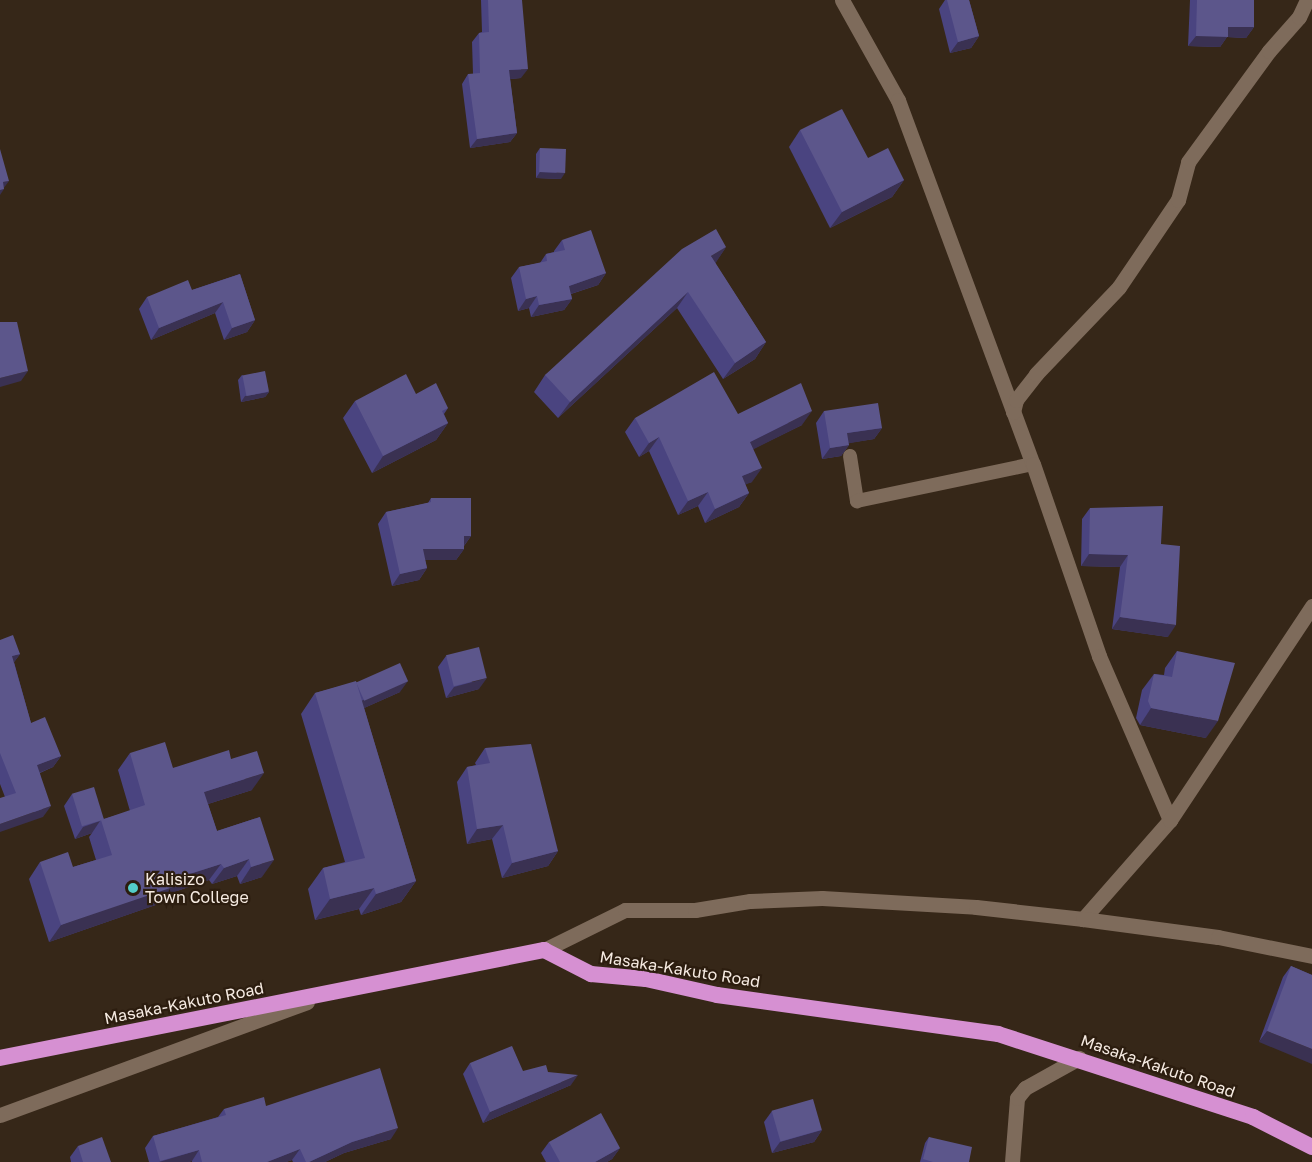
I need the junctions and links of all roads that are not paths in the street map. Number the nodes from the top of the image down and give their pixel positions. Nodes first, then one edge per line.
1 (842, 0) edge
2 (1307, 0) edge
3 (1013, 412) junction
4 (850, 456) edge
5 (1033, 464) junction
6 (1311, 608) edge
7 (1170, 820) junction
8 (1083, 919) junction
9 (544, 950) junction
10 (1312, 956) edge
11 (323, 996) junction
12 (0, 1058) edge
13 (1080, 1058) junction
14 (0, 1114) edge
15 (1312, 1147) edge
16 (1012, 1162) edge

1 - 3 street
2 - 3 street
3 - 5 street
4 - 5 lane
5 - 7 street
6 - 7 street
7 - 8 street
8 - 9 street
8 - 10 street
9 - 11 highway, Masaka-Kakuto Road
9 - 13 highway, Masaka-Kakuto Road
11 - 12 highway, Masaka-Kakuto Road
11 - 14 street
13 - 15 highway, Masaka-Kakuto Road
13 - 16 street

